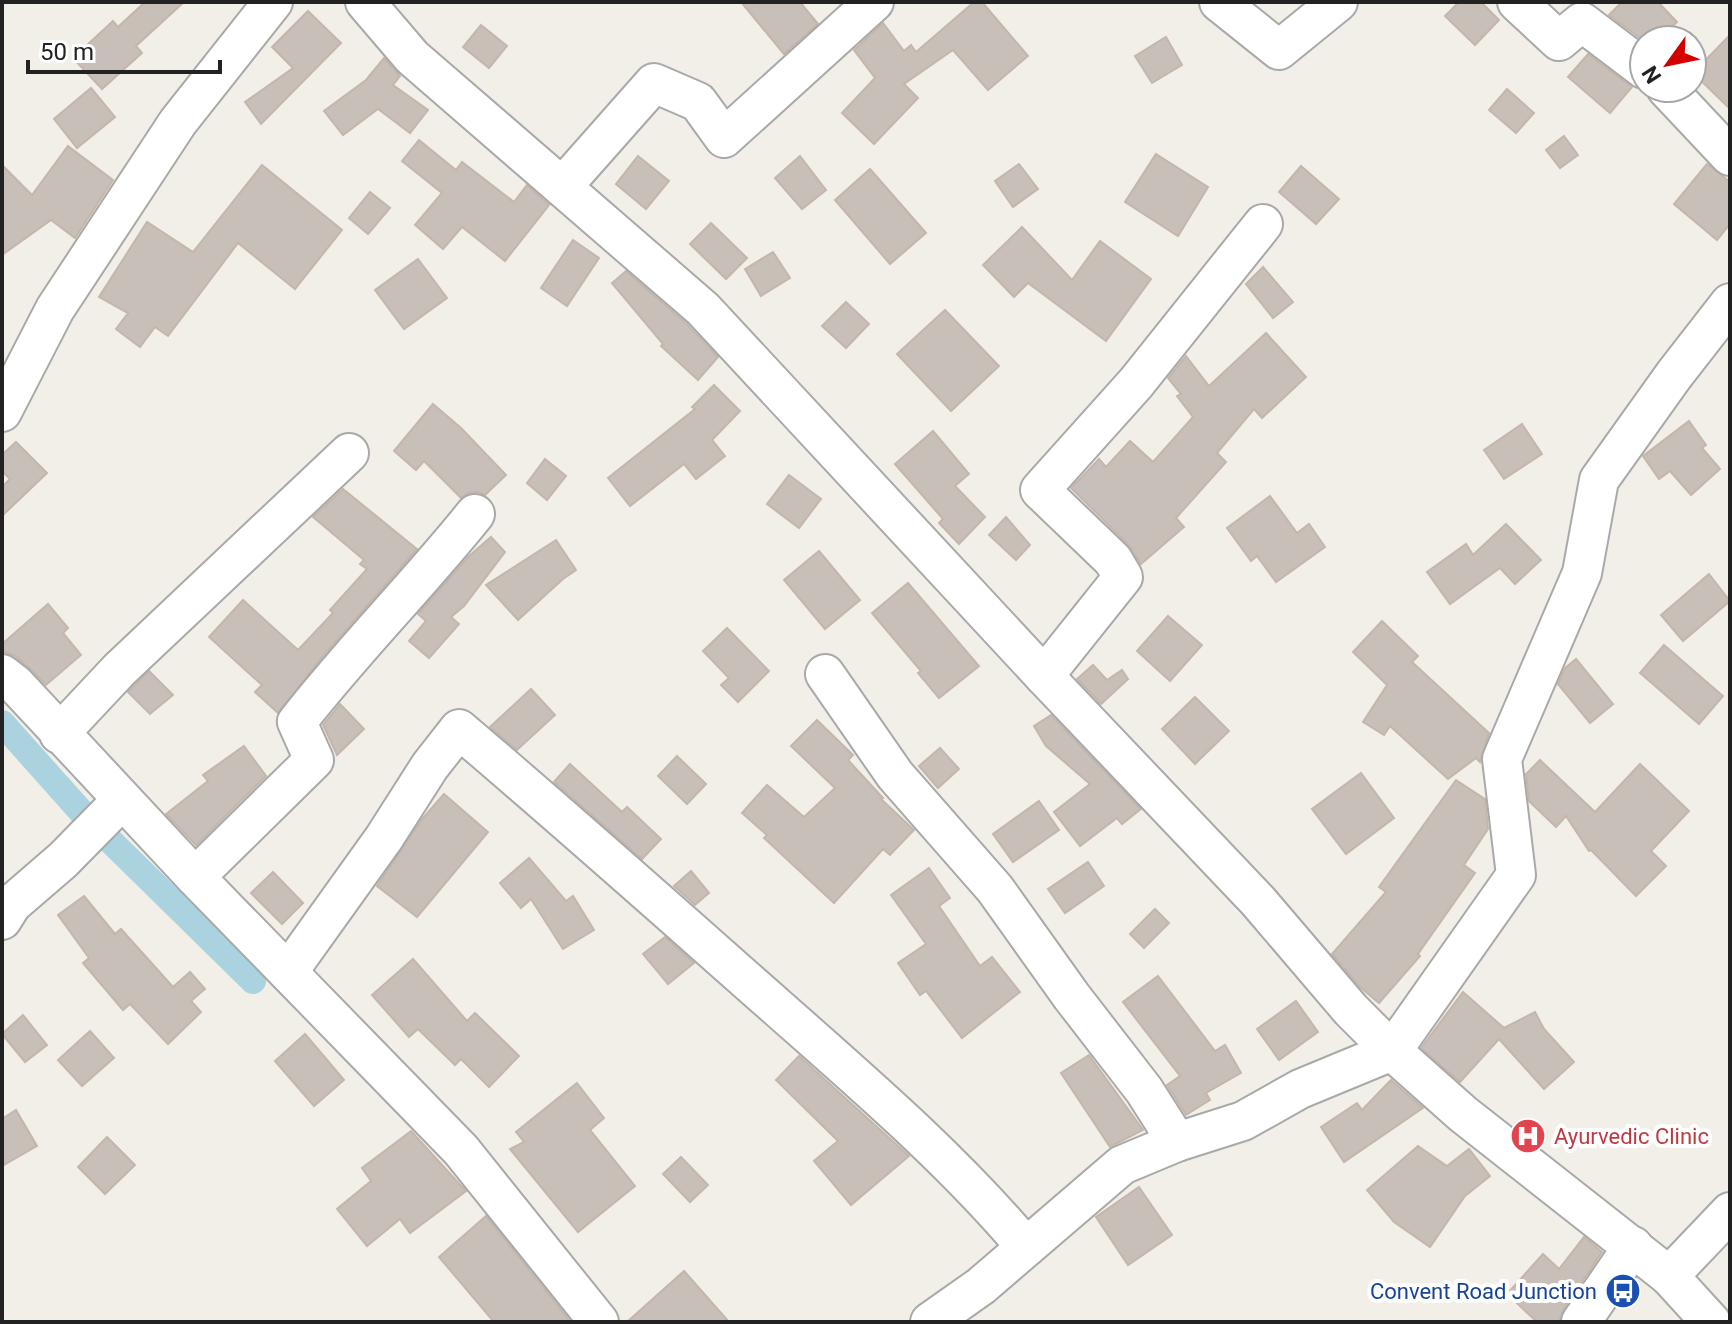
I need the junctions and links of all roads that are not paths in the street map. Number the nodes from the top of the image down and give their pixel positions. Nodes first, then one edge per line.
1 (273, 2) edge
2 (874, 2) edge
3 (1219, 2) edge
4 (1338, 2) edge
5 (1517, 2) edge
6 (382, 8) edge
7 (1628, 57) edge
8 (1681, 104) edge
9 (1730, 156) edge
10 (562, 187) junction
11 (1263, 224) dead end
12 (1730, 303) edge
13 (2, 412) edge
14 (349, 453) dead end
15 (475, 514) dead end
16 (2, 674) edge
17 (825, 674) dead end
18 (1044, 676) junction
19 (59, 734) junction
20 (104, 818) junction
21 (195, 877) junction
22 (2, 920) edge
23 (288, 972) junction
24 (1392, 1051) junction
25 (1177, 1142) junction
26 (1730, 1212) edge
27 (1633, 1246) junction
28 (1026, 1247) junction
29 (1669, 1276) junction
30 (599, 1322) edge
31 (930, 1322) edge
32 (1581, 1322) edge
33 (1711, 1322) edge

1 - 13 street
2 - 10 street
3 - 4 street
5 - 7 street
6 - 10 street
8 - 9 street
10 - 18 street
11 - 18 street
12 - 24 street
14 - 19 street
15 - 21 street
16 - 19 street
17 - 25 street
18 - 24 street
19 - 20 street
20 - 21 street
20 - 22 street
21 - 23 street
23 - 28 street
23 - 30 street
24 - 25 street
24 - 27 street
25 - 28 street
26 - 29 street
27 - 29 street
27 - 32 street
28 - 31 street
29 - 33 street

